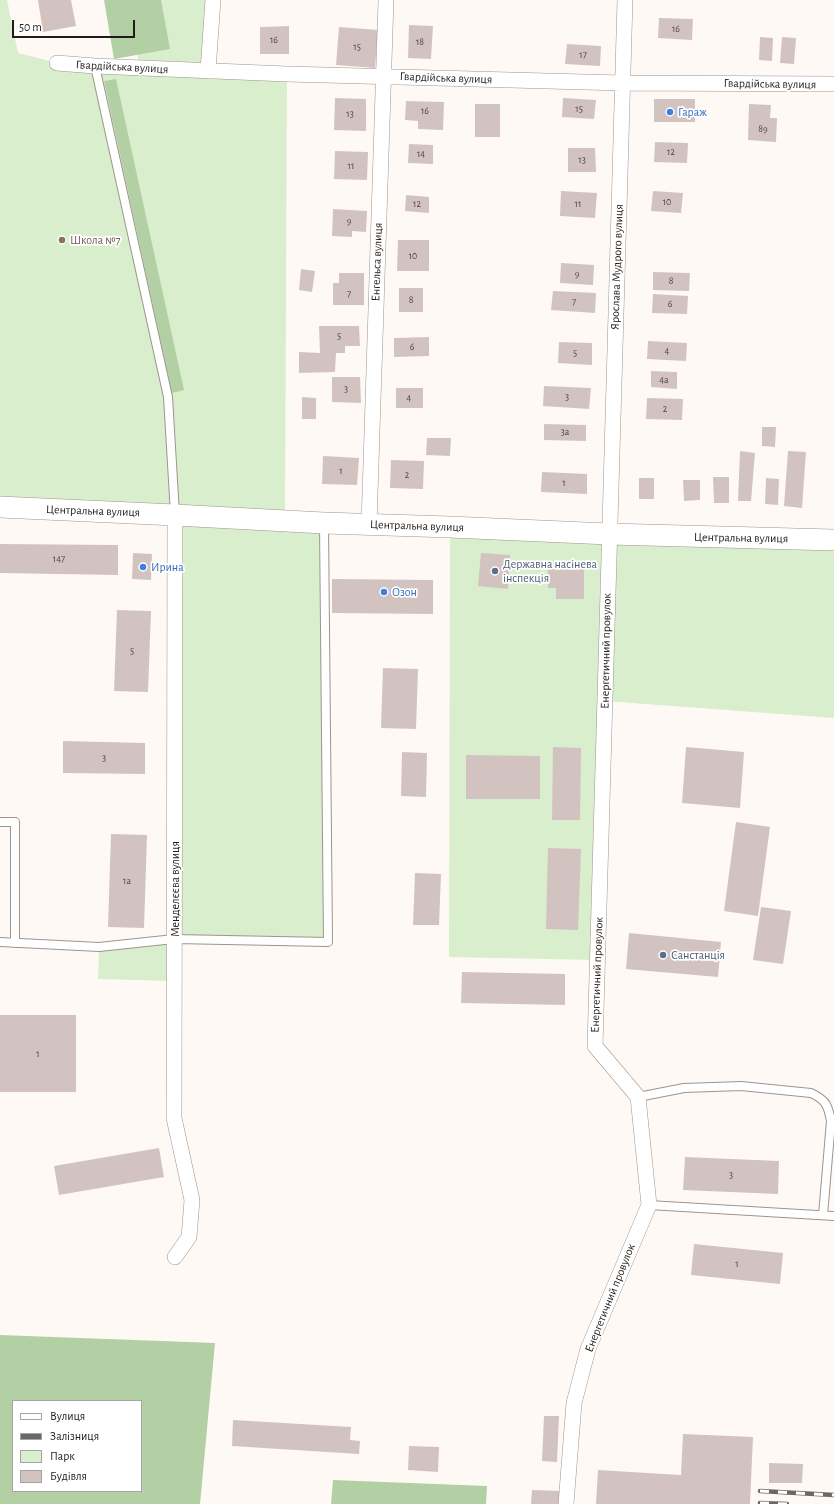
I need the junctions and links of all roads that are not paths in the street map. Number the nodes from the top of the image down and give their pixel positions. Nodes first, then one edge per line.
1 (214, 0) edge
2 (386, 0) edge
3 (626, 0) edge
4 (58, 63) dead end
5 (95, 66) junction
6 (208, 71) junction
7 (383, 76) junction
8 (622, 83) junction
9 (834, 84) edge
10 (0, 508) edge
11 (175, 515) junction
12 (324, 524) junction
13 (370, 525) junction
14 (609, 534) junction
15 (834, 540) edge
16 (0, 822) edge
17 (174, 940) junction
18 (0, 942) edge
19 (15, 943) junction
20 (638, 1097) junction
21 (649, 1205) junction
22 (823, 1215) junction
23 (834, 1216) edge
24 (175, 1258) dead end
25 (566, 1504) edge

1 - 6 street
2 - 7 street, Енгельса вулиця
3 - 8 street, Ярослава Мудрого вулиця
4 - 5 street, Гвардійська вулиця
5 - 6 street, Гвардійська вулиця
5 - 11 lane
6 - 7 street, Гвардійська вулиця
7 - 8 street, Гвардійська вулиця
7 - 13 street, Енгельса вулиця
8 - 9 street, Гвардійська вулиця
8 - 14 street, Ярослава Мудрого вулиця
10 - 11 main road, Центральна вулиця
11 - 12 main road, Центральна вулиця
11 - 17 street, Менделєєва вулиця
12 - 13 main road, Центральна вулиця
12 - 17 lane
13 - 14 main road, Центральна вулиця
14 - 15 main road, Центральна вулиця
14 - 20 street, Енергетичний провулок
16 - 19 lane
17 - 19 lane
17 - 24 street, Менделєєва вулиця
18 - 19 lane
20 - 21 street, Енергетичний провулок
20 - 22 lane
21 - 22 lane
21 - 25 street, Енергетичний провулок
22 - 23 lane

